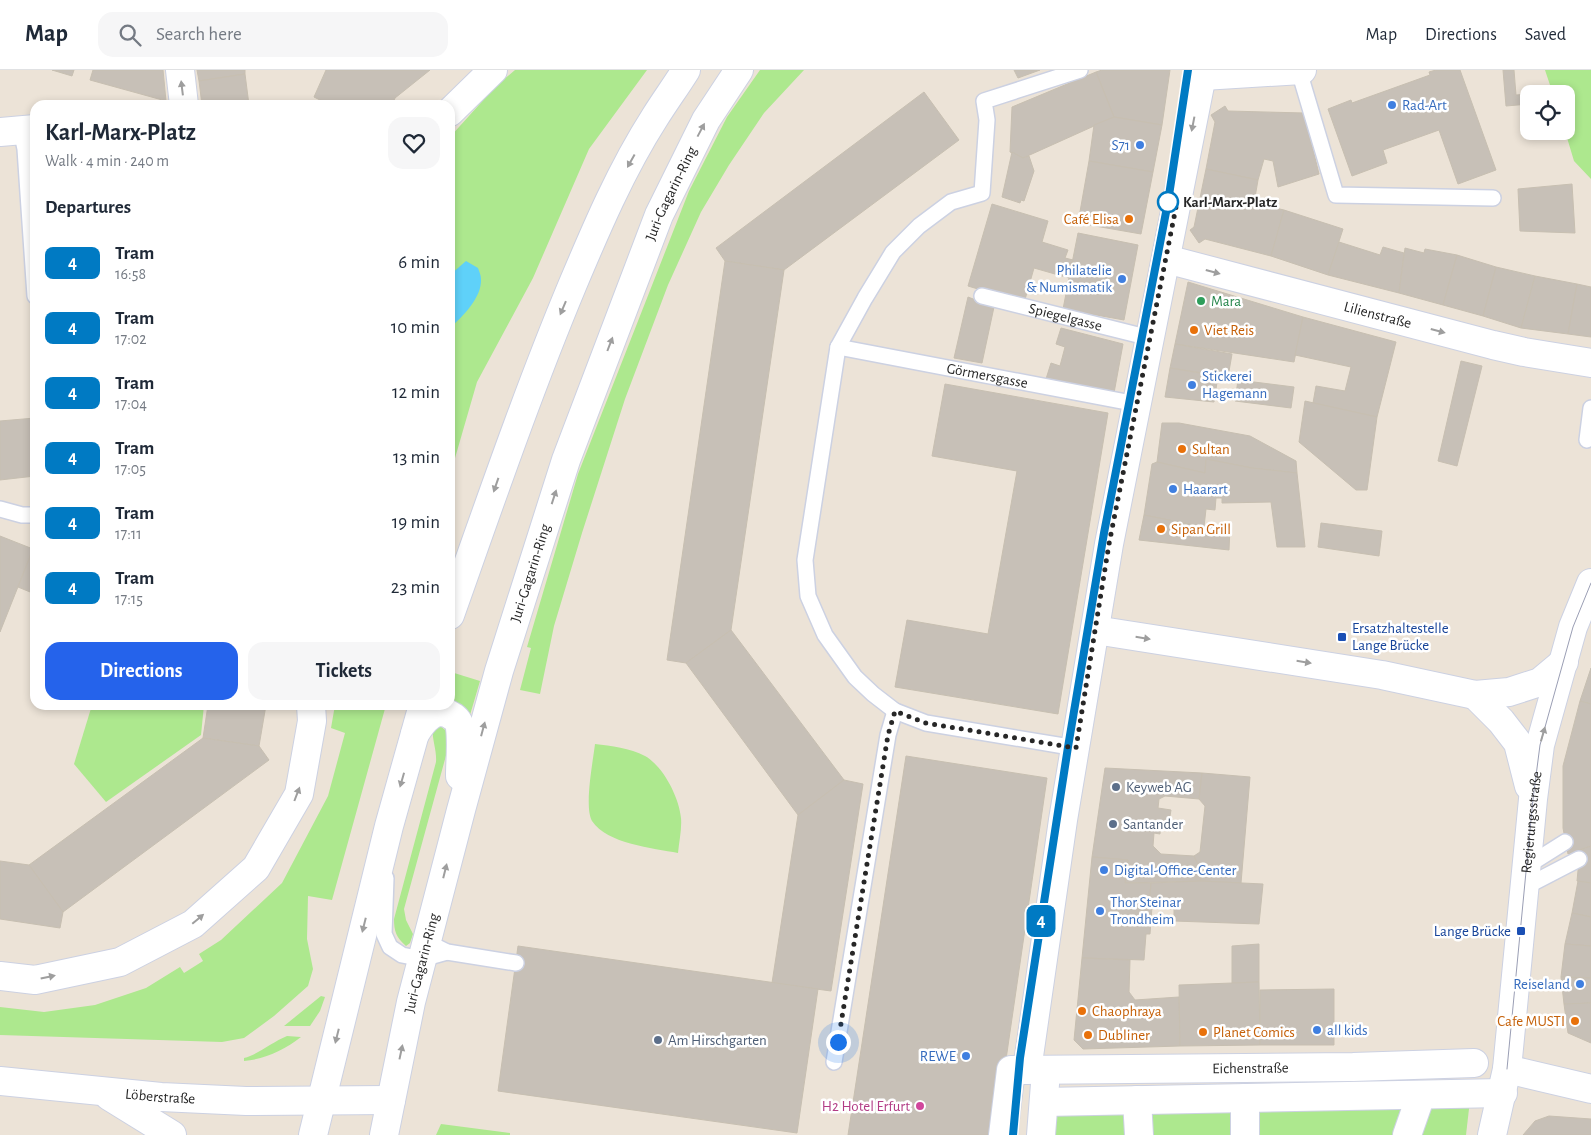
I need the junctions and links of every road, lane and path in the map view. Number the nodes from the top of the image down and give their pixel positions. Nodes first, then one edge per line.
1 (180, 70) edge
2 (493, 70) edge
3 (686, 70) edge
4 (739, 70) edge
5 (1080, 70) edge
6 (1300, 70) edge
7 (1203, 73) edge
8 (183, 100) edge
9 (455, 107) edge
10 (19, 130) edge
11 (1493, 198) dead end
12 (30, 222) edge
13 (1166, 259) junction
14 (982, 296) dead end
15 (1150, 338) junction
16 (838, 347) junction
17 (1591, 363) edge
18 (1137, 404) junction
19 (1591, 408) edge
20 (1587, 440) dead end
21 (0, 509) edge
22 (30, 515) edge
23 (1591, 583) edge
24 (455, 602) edge
25 (1095, 630) junction
26 (1564, 662) junction
27 (1475, 695) junction
28 (311, 710) edge
29 (422, 710) edge
30 (895, 711) junction
31 (415, 734) junction
32 (1076, 748) junction
33 (1533, 799) junction
34 (460, 810) junction
35 (388, 826) junction
36 (1565, 842) dead end
37 (1579, 859) dead end
38 (1526, 877) junction
39 (435, 956) junction
40 (516, 963) dead end
41 (0, 976) edge
42 (834, 1062) dead end
43 (1474, 1063) dead end
44 (1036, 1070) junction
45 (0, 1081) edge
46 (1505, 1081) junction
47 (1591, 1089) edge
48 (103, 1092) junction
49 (1421, 1095) junction
50 (1245, 1098) junction
51 (321, 1100) junction
52 (391, 1100) junction
53 (1137, 1100) junction
54 (1044, 1102) junction
55 (172, 1135) edge
56 (313, 1135) edge
57 (384, 1135) edge
58 (1003, 1135) edge
59 (1041, 1135) edge
60 (1139, 1135) edge
61 (1245, 1135) edge
62 (1407, 1135) edge
63 (1492, 1135) edge

8 -> 1 street
2 - 9 street
3 -> 24 street
34 -> 4 street, Juri-Gagarin-Ring
5 - 16 lane
6 - 7 street
6 - 11 lane
7 -> 13 street
10 - 12 lane
13 - 15 street
13 -> 17 street, Lilienstraße
14 - 15 lane, Spiegelgasse
15 - 18 street
16 - 18 lane, Görmersgasse
16 - 30 lane
18 - 25 street
19 - 20 lane
21 - 22 lane
23 - 26 street, Regierungsstraße
25 -> 27 street
25 - 32 street
26 - 27 street
33 -> 26 street, Regierungsstraße
27 - 33 street
41 -> 28 street
29 - 31 street
30 - 32 lane
30 - 42 lane
31 - 34 street
31 -> 35 street
32 - 44 street
33 - 38 street, Regierungsstraße
39 -> 34 street, Juri-Gagarin-Ring
35 - 39 lane
35 -> 51 street
36 - 38 lane
37 - 38 lane
38 - 46 street, Regierungsstraße
39 - 40 lane
52 -> 39 street, Juri-Gagarin-Ring
43 - 44 street, Eichenstraße
44 - 54 street
44 - 58 street
45 - 48 street, Löberstraße
46 - 47 street
46 - 49 street
46 - 63 street, Regierungsstraße
48 - 51 street, Löberstraße
48 - 55 street
49 - 50 street
49 - 62 street
50 - 53 street
50 - 61 street
51 - 52 street
51 - 56 street
52 - 57 street, Juri-Gagarin-Ring
53 - 54 street
53 - 60 street
54 - 59 street

